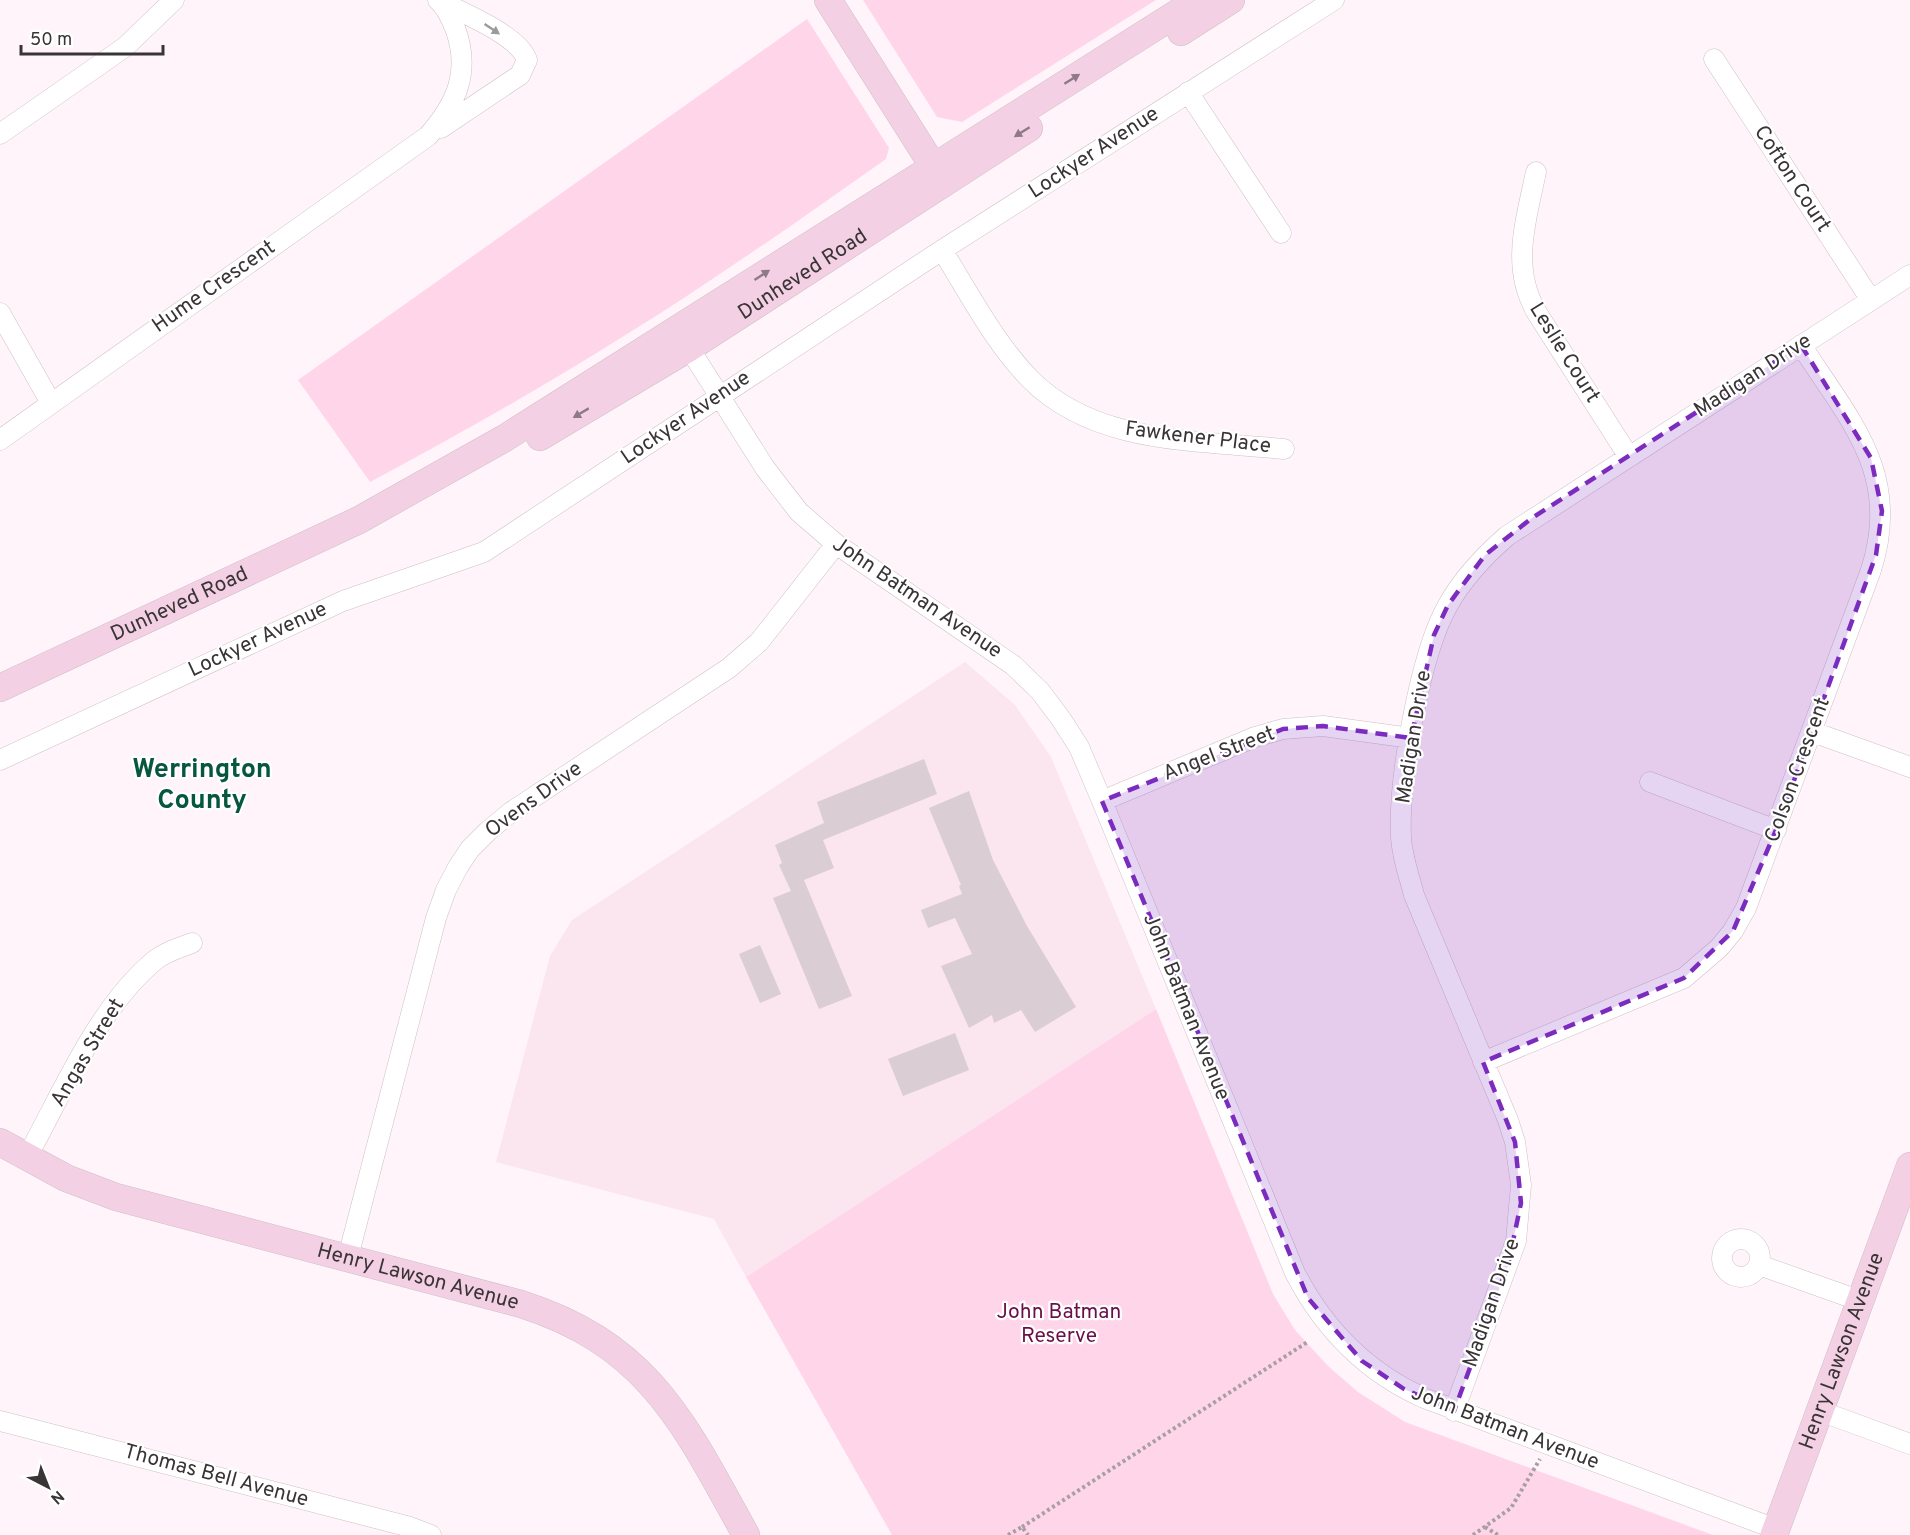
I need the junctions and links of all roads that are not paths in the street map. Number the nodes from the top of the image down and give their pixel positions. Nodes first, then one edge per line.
1 (174, 0) edge
2 (828, 0) edge
3 (1198, 0) edge
4 (1231, 0) edge
5 (1334, 0) edge
6 (439, 1) edge
7 (1714, 59) dead end
8 (1188, 92) junction
9 (0, 134) edge
10 (428, 136) junction
11 (933, 166) junction
12 (969, 166) junction
13 (1536, 172) dead end
14 (918, 197) junction
15 (1281, 233) dead end
16 (942, 250) junction
17 (1910, 275) edge
18 (1871, 300) junction
19 (713, 307) junction
20 (0, 313) edge
21 (1801, 345) junction
22 (689, 348) junction
23 (636, 357) junction
24 (719, 396) junction
25 (51, 403) junction
26 (0, 440) edge
27 (1284, 449) dead end
28 (1629, 457) junction
29 (359, 520) junction
30 (836, 544) junction
31 (0, 688) edge
32 (1813, 732) junction
33 (1411, 738) junction
34 (0, 760) edge
35 (1910, 767) edge
36 (1650, 782) dead end
37 (1102, 801) junction
38 (1776, 830) junction
39 (192, 943) dead end
40 (1484, 1062) junction
41 (0, 1142) edge
42 (27, 1157) junction
43 (1910, 1166) edge
44 (348, 1257) junction
45 (1759, 1265) dead end
46 (1861, 1301) junction
47 (1454, 1411) junction
48 (1820, 1411) junction
49 (0, 1421) edge
50 (1910, 1444) edge
51 (1775, 1532) edge
52 (431, 1535) edge
53 (746, 1535) edge

1 - 9 street
2 - 11 main road
11 -> 3 main road, Dunheved Road
4 -> 12 main road, Dunheved Road
5 - 8 street, Lockyer Avenue
6 - 10 street, Hume Crescent
6 -> 10 street, Hume Crescent
7 - 18 street, Cofton Court
8 - 15 street
8 - 16 street, Lockyer Avenue
10 - 25 street, Hume Crescent
11 - 12 main road
11 - 14 main road
19 -> 11 main road, Dunheved Road
12 - 14 main road, Dunheved Road
13 - 28 street, Leslie Court
14 - 22 main road, Dunheved Road
16 - 24 street, Lockyer Avenue
16 - 27 street, Fawkener Place
17 - 18 street, Madigan Drive
18 - 21 street, Madigan Drive
19 - 22 main road
19 - 23 main road, Dunheved Road
20 - 25 street
21 - 28 street, Madigan Drive
21 - 32 street, Colson Crescent
22 - 23 main road
22 - 24 street, John Batman Avenue
22 -> 29 main road, Dunheved Road
23 - 29 main road, Dunheved Road
24 - 30 street, John Batman Avenue
24 - 34 street, Lockyer Avenue
25 - 26 street, Hume Crescent
28 - 33 street, Madigan Drive
29 - 31 main road, Dunheved Road
30 - 37 street, John Batman Avenue
30 - 44 street, Ovens Drive
32 - 35 street
32 - 38 street, Colson Crescent
33 - 37 street, Angel Street
33 - 40 street, Madigan Drive
36 - 38 street
37 - 47 street, John Batman Avenue
38 - 40 street, Colson Crescent
39 - 42 street, Angas Street
40 - 47 street, Madigan Drive
41 - 42 main road, Henry Lawson Avenue
42 - 44 main road, Henry Lawson Avenue
43 - 46 main road, Henry Lawson Avenue
44 - 53 main road, Henry Lawson Avenue
45 - 46 street
46 - 48 main road, Henry Lawson Avenue
47 - 51 street, John Batman Avenue
48 - 50 street
48 - 51 main road, Henry Lawson Avenue
49 - 52 street, Thomas Bell Avenue

